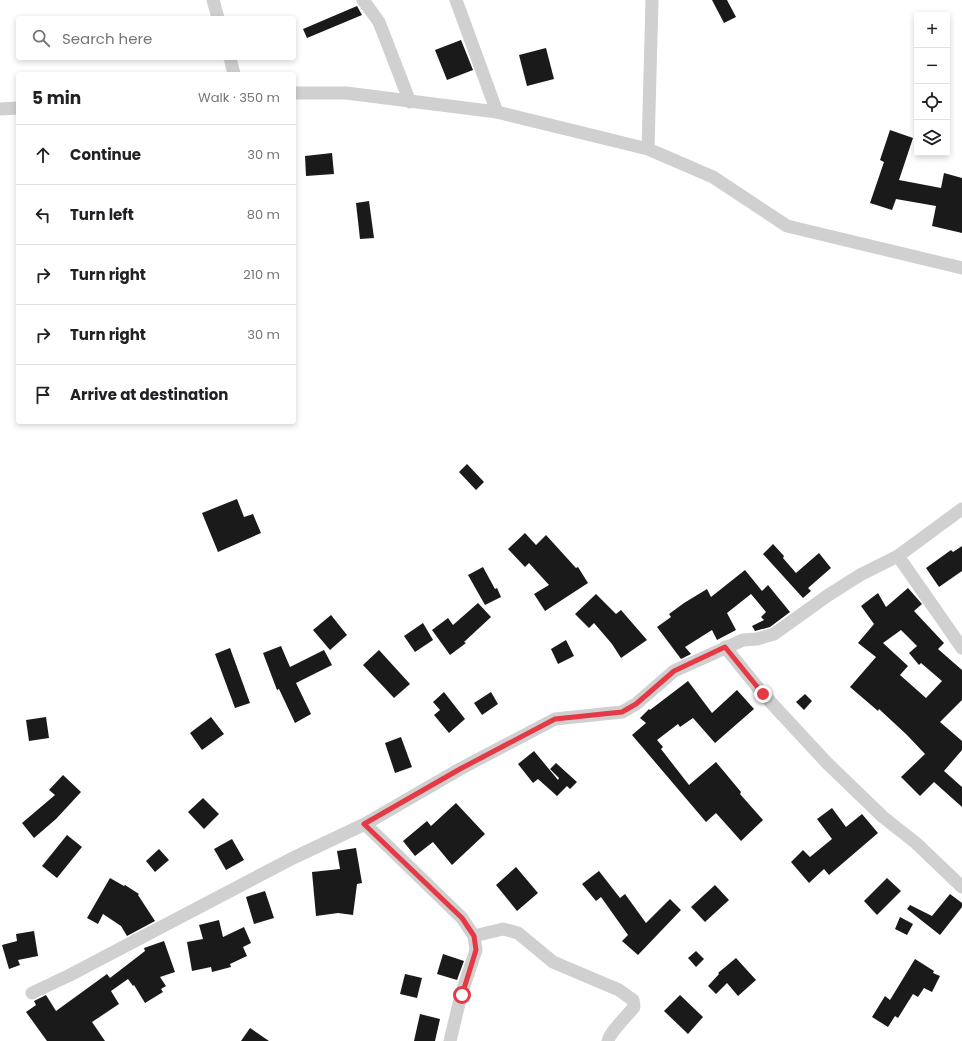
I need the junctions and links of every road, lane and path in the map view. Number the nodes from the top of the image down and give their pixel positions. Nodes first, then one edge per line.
1 (213, 0) edge
2 (363, 0) edge
3 (456, 0) edge
4 (652, 0) edge
5 (217, 16) edge
6 (230, 60) edge
7 (234, 72) edge
8 (296, 93) edge
9 (410, 102) junction
10 (16, 108) edge
11 (0, 109) edge
12 (497, 112) junction
13 (648, 149) junction
14 (962, 268) edge
15 (962, 509) edge
16 (898, 556) junction
17 (725, 647) junction
18 (962, 648) edge
19 (364, 824) junction
20 (962, 887) edge
21 (474, 936) junction
22 (32, 993) dead end
23 (450, 1041) edge
24 (608, 1041) edge

1 - 5 street
2 - 9 street
3 - 12 street
4 - 13 street
6 - 7 street
8 - 9 street
9 - 12 street
10 - 11 street
12 - 13 street
13 - 14 street
15 - 16 street
16 - 17 street
16 - 18 street
17 - 19 street
17 - 20 street
19 - 21 street
19 - 22 street
21 - 23 street
21 - 24 street

